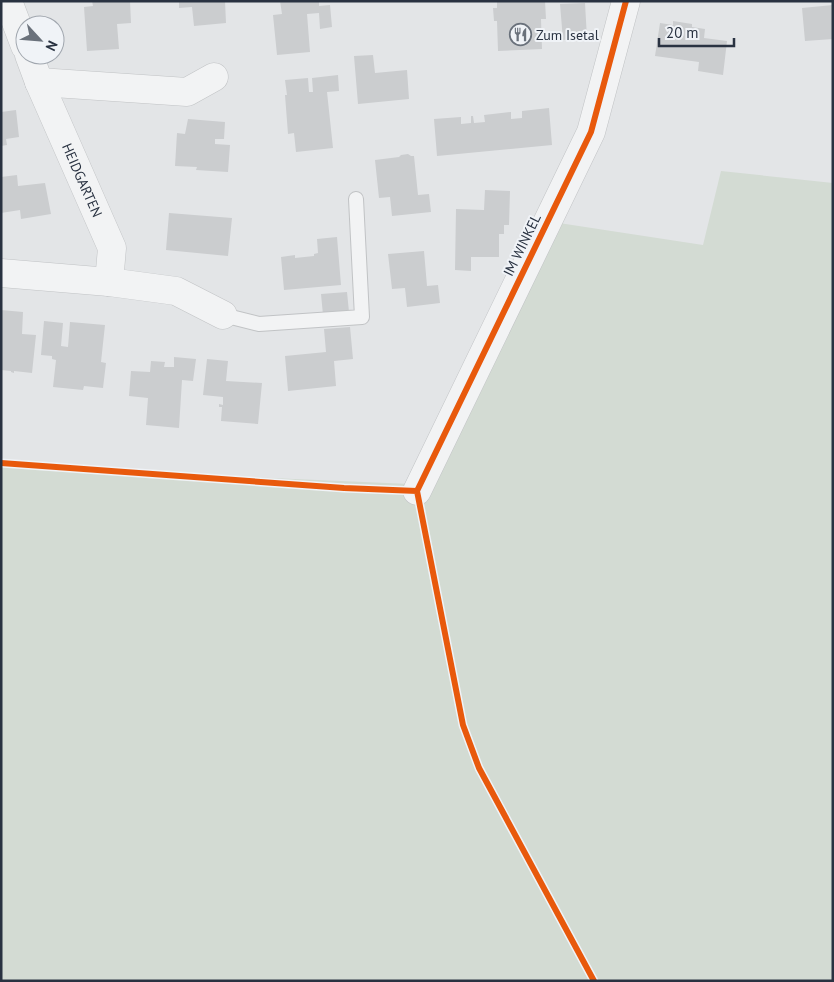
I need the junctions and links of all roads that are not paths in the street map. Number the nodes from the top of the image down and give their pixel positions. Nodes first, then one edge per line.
1 (8, 1) edge
2 (626, 1) edge
3 (15, 20) edge
4 (32, 65) edge
5 (214, 77) dead end
6 (39, 82) junction
7 (356, 199) dead end
8 (1, 273) edge
9 (109, 282) junction
10 (223, 315) joint
11 (417, 491) dead end

1 - 3 street
2 - 11 street, IM WINKEL
4 - 6 street, HEIDGARTEN
5 - 6 street
6 - 9 street, HEIDGARTEN
7 - 10 lane
8 - 9 street
9 - 10 street

